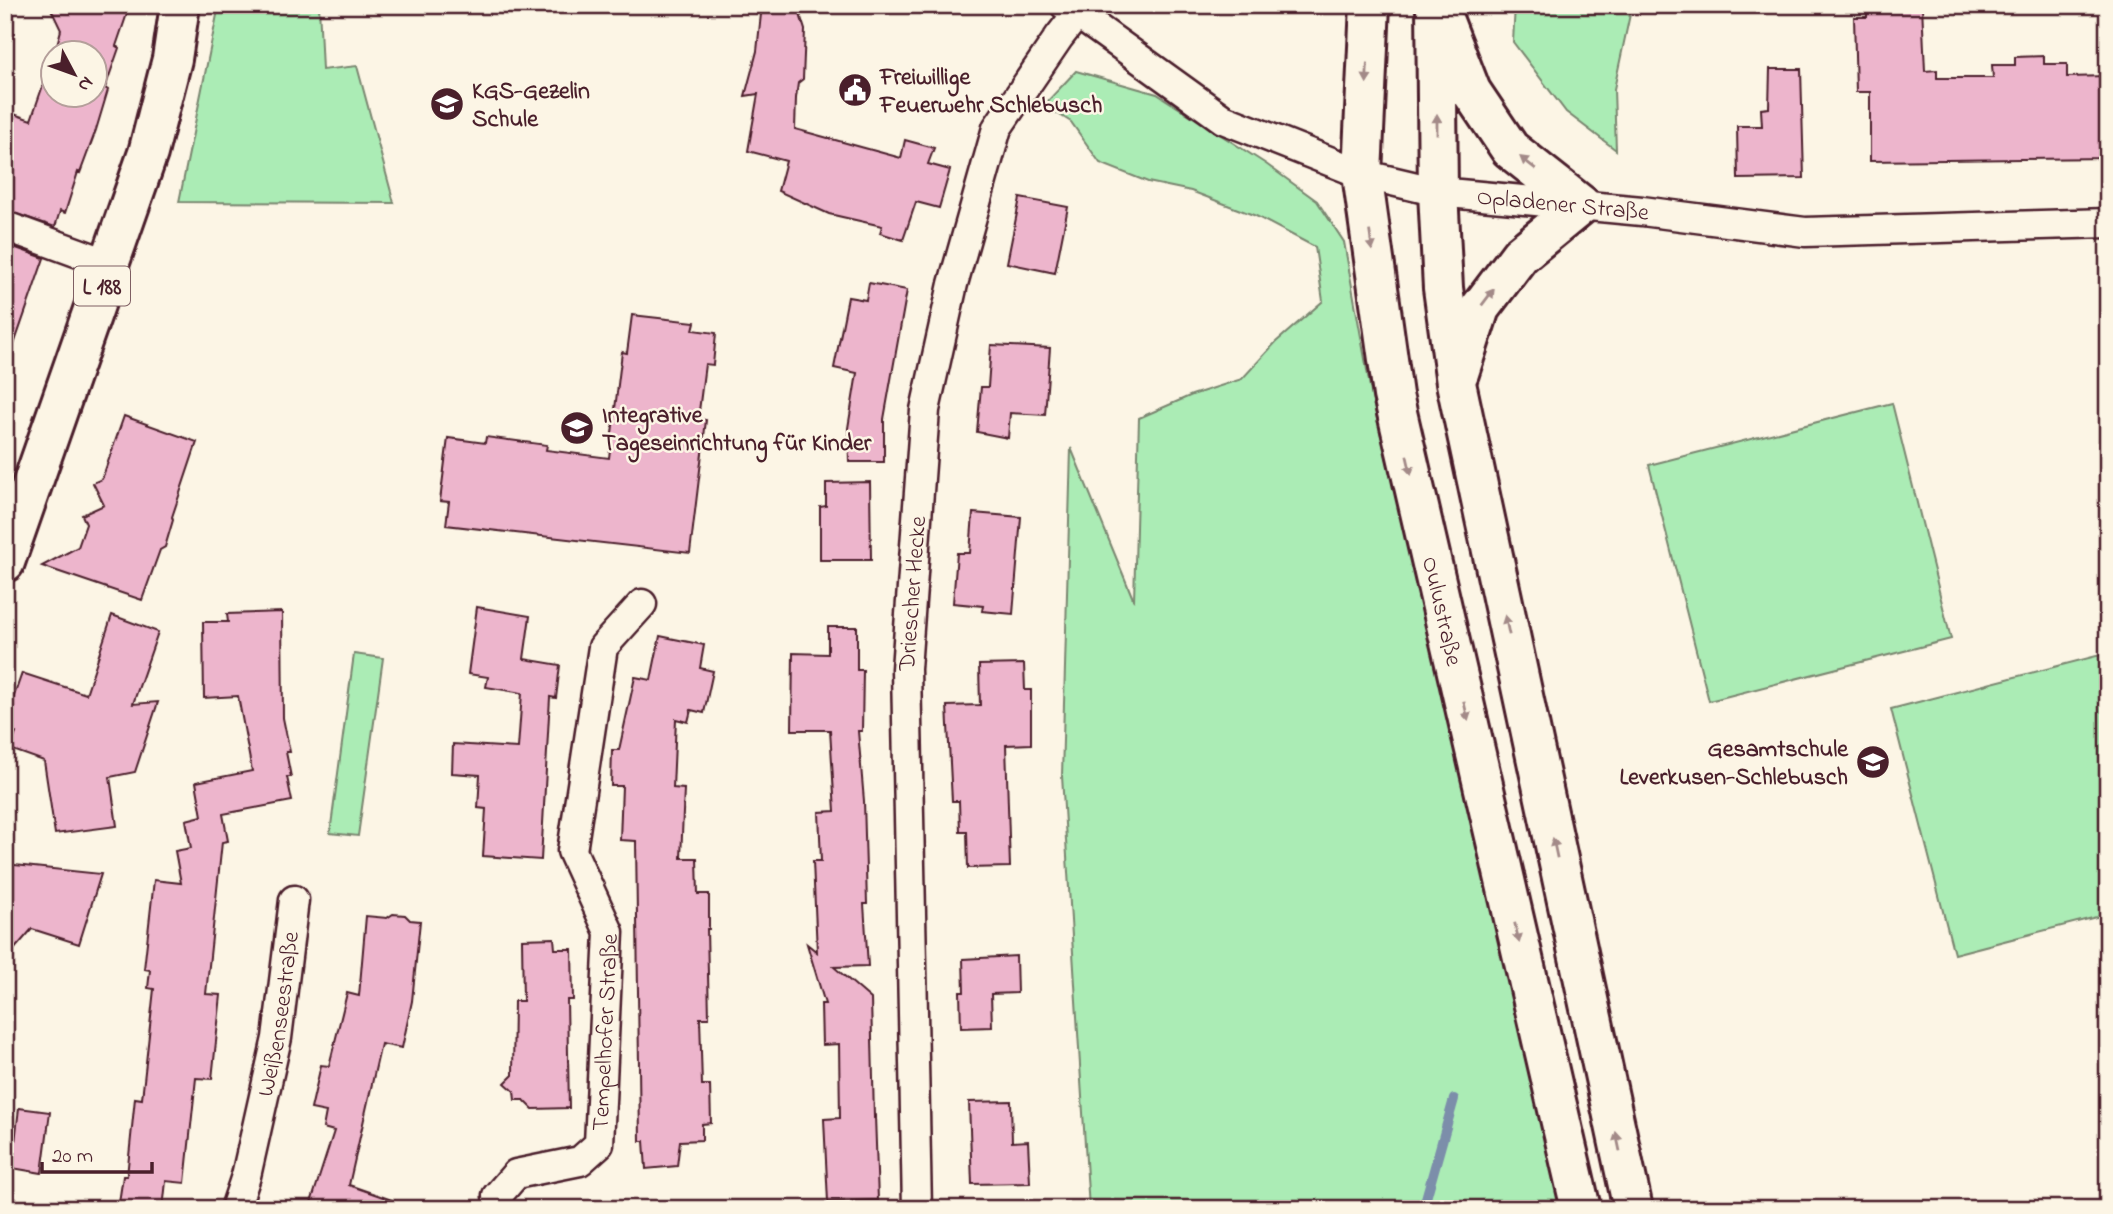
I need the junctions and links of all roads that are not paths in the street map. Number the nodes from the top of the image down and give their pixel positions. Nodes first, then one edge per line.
1 (180, 5) edge
2 (1370, 5) edge
3 (1437, 5) edge
4 (1071, 10) edge
5 (1362, 174) junction
6 (1438, 192) junction
7 (1581, 205) junction
8 (2108, 223) edge
9 (5, 226) edge
10 (109, 264) junction
11 (1455, 383) junction
12 (5, 562) edge
13 (642, 604) dead end
14 (294, 900) dead end
15 (235, 1209) edge
16 (499, 1209) edge
17 (917, 1209) edge
18 (1581, 1209) edge
19 (1633, 1209) edge

1 - 10 main road, L 188
2 -> 5 main road, Oulustraße
6 -> 3 main road
7 -> 3 main road
4 - 5 street, Opladener Straße
4 - 17 street, Driescher Hecke
5 - 6 street, Opladener Straße
5 -> 18 main road, Oulustraße
6 - 7 street, Opladener Straße
6 - 11 main road
7 - 8 street, Opladener Straße
11 -> 7 main road
9 - 10 street
10 - 12 main road, L 188
19 -> 11 main road
13 - 16 street, Tempelhofer Straße
14 - 15 street, Weißenseestraße

